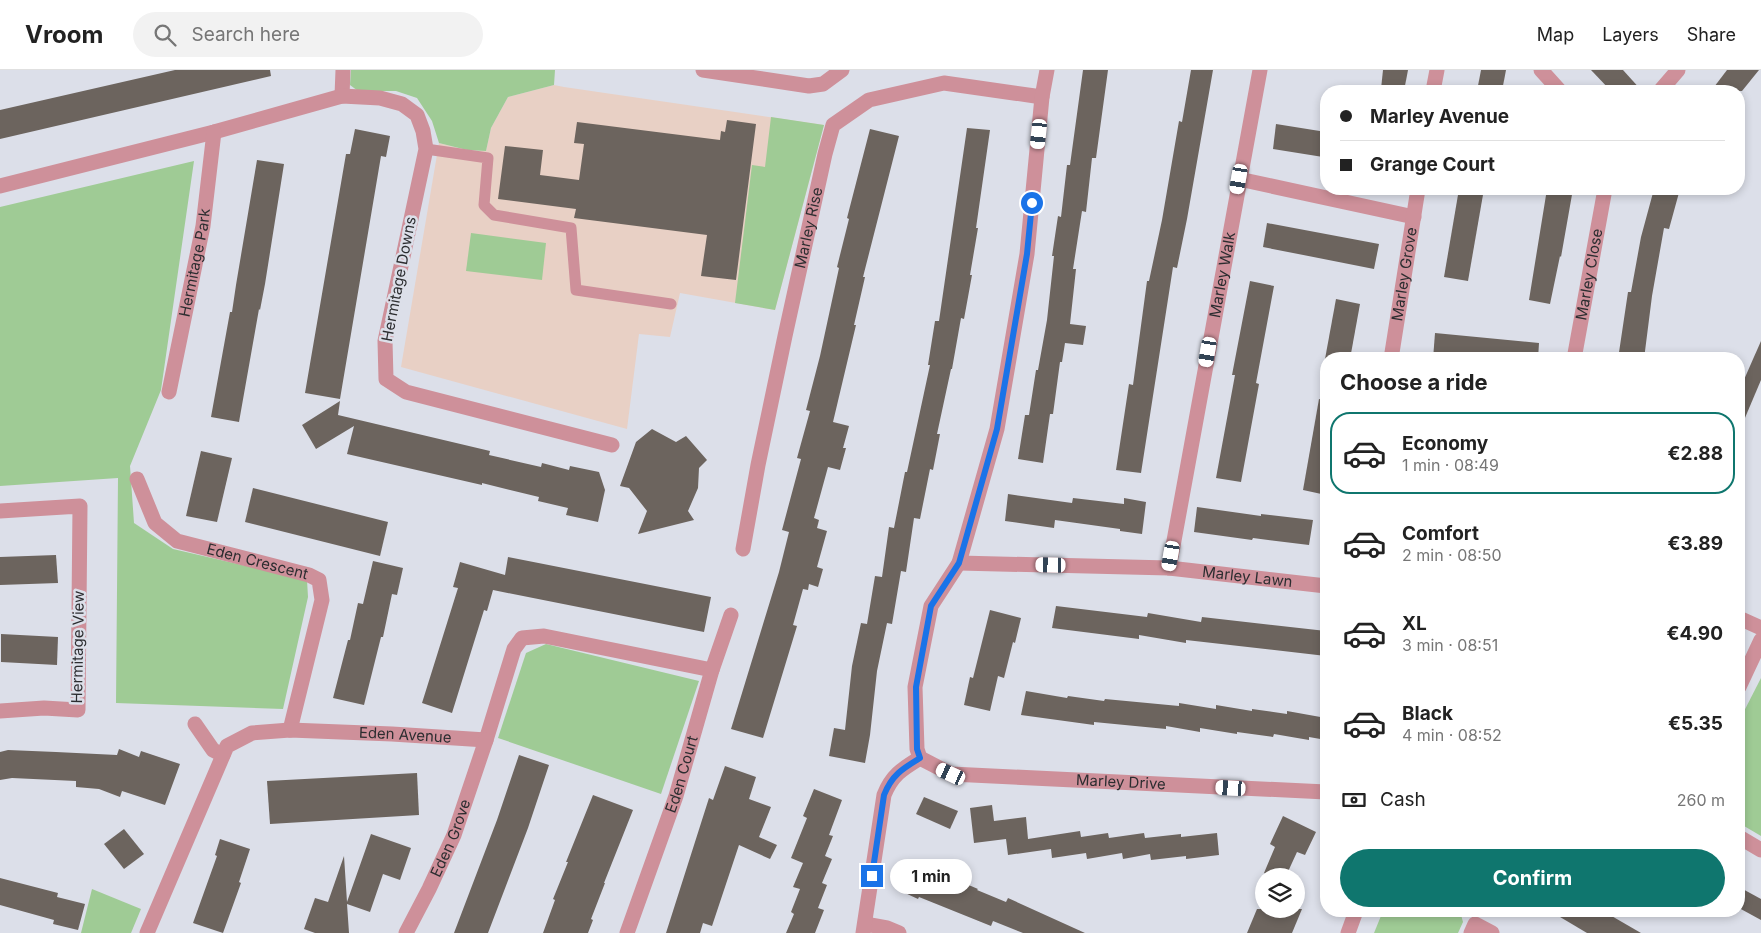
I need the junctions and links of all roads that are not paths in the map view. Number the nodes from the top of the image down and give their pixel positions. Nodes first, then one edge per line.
1 (343, 70) edge
2 (703, 70) edge
3 (842, 70) edge
4 (1047, 70) edge
5 (1260, 70) edge
6 (1437, 70) edge
7 (1541, 70) edge
8 (1678, 70) edge
9 (1434, 85) edge
10 (1555, 85) edge
11 (1665, 85) edge
12 (342, 96) junction
13 (1042, 97) junction
14 (214, 132) junction
15 (426, 149) junction
16 (1239, 179) junction
17 (0, 186) edge
18 (1417, 195) edge
19 (1604, 195) edge
20 (1414, 217) junction
21 (671, 304) dead end
22 (1392, 352) edge
23 (1575, 352) edge
24 (169, 392) dead end
25 (612, 445) dead end
26 (137, 479) dead end
27 (0, 511) edge
28 (744, 549) dead end
29 (959, 563) junction
30 (1169, 568) junction
31 (1320, 585) edge
32 (730, 615) dead end
33 (1745, 621) edge
34 (1761, 628) edge
35 (1761, 640) edge
36 (712, 670) junction
37 (1745, 674) edge
38 (0, 711) edge
39 (194, 724) dead end
40 (290, 730) junction
41 (486, 740) junction
42 (225, 751) junction
43 (920, 758) junction
44 (1320, 792) edge
45 (1745, 841) edge
46 (1761, 850) edge
47 (1354, 917) edge
48 (864, 928) edge
49 (1473, 928) edge
50 (150, 932) edge
51 (406, 933) edge
52 (627, 933) edge
53 (899, 933) edge
54 (1348, 933) edge
55 (1492, 933) edge

1 - 12 street
2 - 3 street
4 - 13 street
5 - 16 street, Marley Walk
6 - 9 street
7 - 10 street
8 - 11 street
12 - 14 street
12 - 15 street, Hermitage Downs
13 - 28 street, Marley Rise
13 - 29 street
14 - 17 street
14 - 24 street, Hermitage Park
15 - 21 lane
15 - 25 street, Hermitage Downs
16 - 20 street
16 - 30 street, Marley Walk
18 - 20 street, Marley Grove
19 - 23 street, Marley Close
20 - 22 street, Marley Grove
26 - 40 street, Eden Crescent
27 - 38 street, Hermitage View
29 - 30 street, Marley Lawn
29 - 43 street
30 - 31 street, Marley Lawn
32 - 36 street, Eden Court
33 - 34 street
35 - 37 street
36 - 41 street
36 - 52 street, Eden Court
39 - 42 street
40 - 41 street, Eden Avenue
40 - 42 street, Eden Avenue
41 - 51 street, Eden Grove
42 - 50 street
43 - 44 street, Marley Drive
43 - 48 street
45 - 46 street
47 - 54 street
48 - 53 street
49 - 55 street

